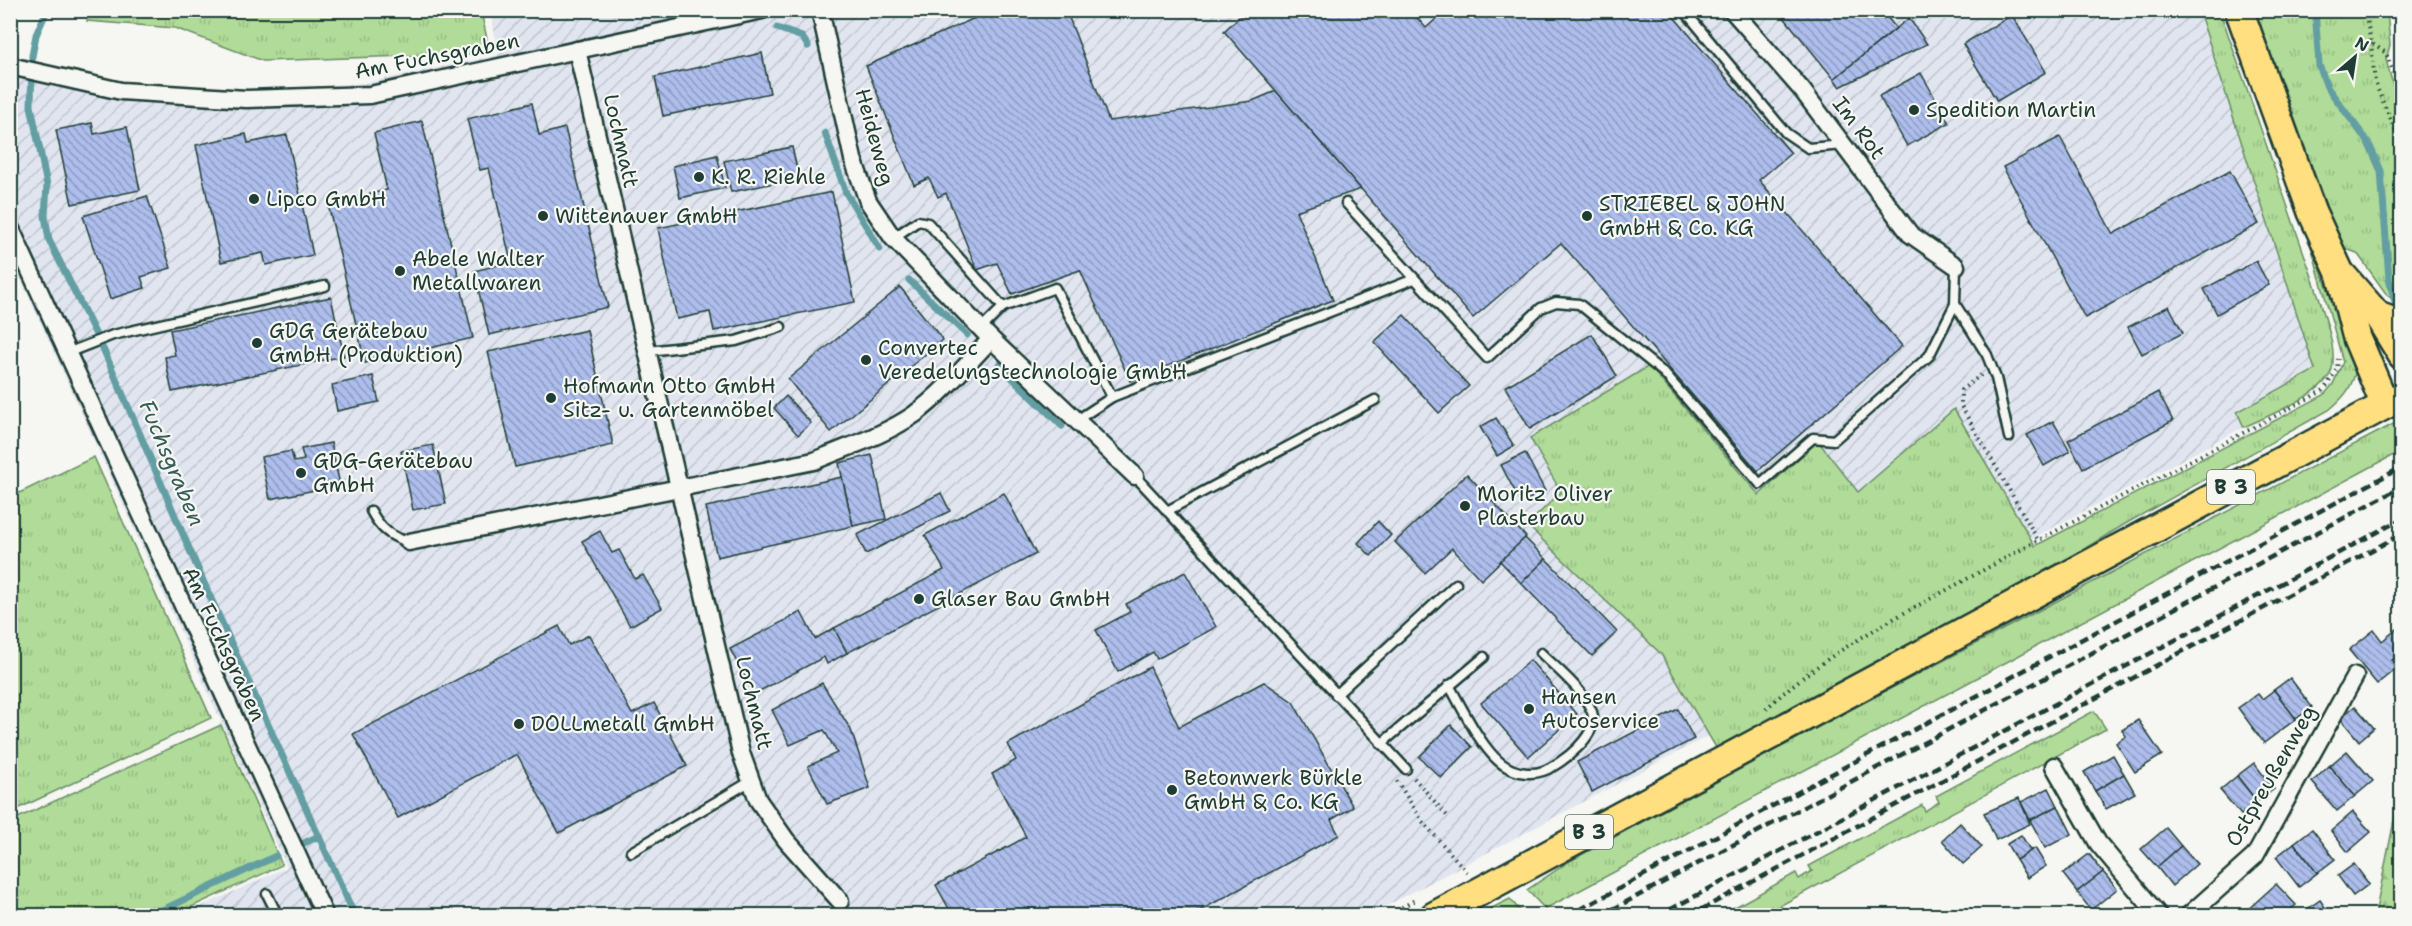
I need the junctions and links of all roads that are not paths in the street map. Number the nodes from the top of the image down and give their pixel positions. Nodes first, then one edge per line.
1 (762, 10) edge
2 (820, 10) edge
3 (1684, 10) edge
4 (1732, 10) edge
5 (2239, 10) edge
6 (698, 18) edge
7 (577, 50) junction
8 (12, 68) edge
9 (1844, 145) junction
10 (1347, 203) dead end
11 (10, 227) edge
12 (893, 238) junction
13 (1956, 266) joint
14 (2340, 273) junction
15 (1414, 279) junction
16 (325, 286) dead end
17 (1955, 304) junction
18 (1003, 308) junction
19 (2390, 320) edge
20 (781, 327) dead end
21 (986, 334) junction
22 (648, 351) junction
23 (66, 353) junction
24 (2402, 355) edge
25 (1112, 397) junction
26 (1375, 400) dead end
27 (2393, 400) edge
28 (1077, 420) junction
29 (2009, 437) dead end
30 (1135, 476) joint
31 (681, 489) junction
32 (371, 511) dead end
33 (1167, 511) junction
34 (410, 542) joint
35 (1456, 584) dead end
36 (1541, 653) dead end
37 (1484, 657) dead end
38 (2355, 676) dead end
39 (1449, 685) junction
40 (1336, 695) junction
41 (1382, 744) junction
42 (2054, 766) dead end
43 (1406, 769) road end
44 (751, 781) junction
45 (631, 852) dead end
46 (267, 894) dead end
47 (839, 908) edge
48 (1425, 908) edge
49 (278, 915) edge
50 (325, 915) edge
51 (2159, 915) edge
52 (2188, 915) edge

1 - 6 street, Am Fuchsgraben
2 - 12 street, Heideweg
3 - 9 lane
4 - 9 street, Im Rot
5 - 14 main road
6 - 7 street, Am Fuchsgraben
7 - 8 street, Am Fuchsgraben
7 - 22 street, Lochmatt
9 - 13 street, Im Rot
10 - 15 lane
11 - 23 street, Am Fuchsgraben
12 - 18 lane
12 - 21 street, Heideweg
13 - 17 lane
14 - 19 main road
14 - 27 main road
15 - 17 lane
15 - 25 lane
16 - 23 lane
17 - 29 lane
18 - 21 lane
18 - 25 lane
19 - 24 main road
20 - 22 lane
21 - 28 street, Heideweg
21 - 31 street
22 - 31 street, Lochmatt
23 - 50 street, Am Fuchsgraben
25 - 28 lane
26 - 33 lane
27 - 48 main road, B 3
28 - 30 street, Heideweg
30 - 33 lane
31 - 34 street
31 - 44 street, Lochmatt
32 - 34 lane
33 - 40 lane
35 - 40 lane
36 - 39 lane
37 - 39 lane
38 - 52 street, Ostpreußenweg
39 - 41 lane
40 - 41 lane
41 - 43 lane
42 - 51 street
44 - 45 lane
44 - 47 street, Lochmatt
46 - 49 lane

